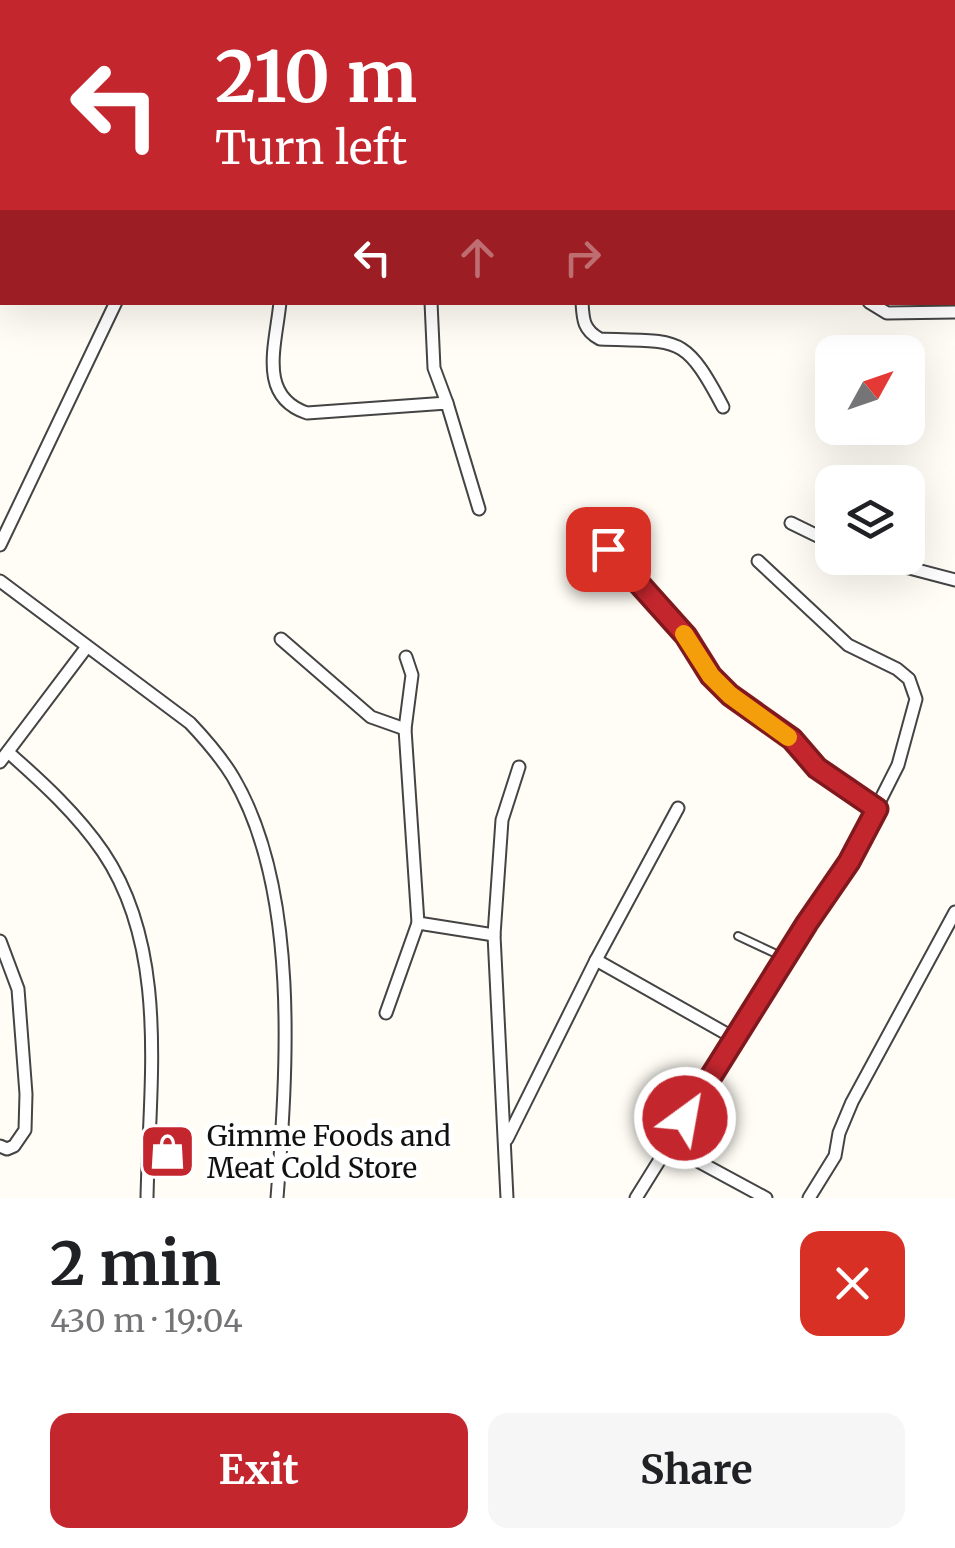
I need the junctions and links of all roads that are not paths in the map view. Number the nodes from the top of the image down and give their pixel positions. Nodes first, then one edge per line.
1 (115, 305) edge
2 (280, 305) edge
3 (431, 305) edge
4 (582, 305) edge
5 (874, 305) edge
6 (955, 312) edge
7 (447, 403) junction
8 (723, 407) dead end
9 (479, 509) dead end
10 (791, 522) dead end
11 (815, 534) edge
12 (0, 545) edge
13 (608, 549) dead end
14 (758, 561) dead end
15 (925, 572) edge
16 (0, 580) edge
17 (955, 580) edge
18 (280, 639) dead end
19 (86, 648) junction
20 (406, 657) dead end
21 (404, 729) junction
22 (4, 757) edge
23 (519, 767) dead end
24 (678, 808) dead end
25 (877, 809) junction
26 (955, 912) edge
27 (418, 923) junction
28 (494, 935) junction
29 (738, 936) dead end
30 (0, 941) edge
31 (786, 959) junction
32 (596, 960) junction
33 (386, 1013) dead end
34 (734, 1038) junction
35 (505, 1142) junction
36 (668, 1145) junction
37 (0, 1146) edge
38 (147, 1198) edge
39 (277, 1198) edge
40 (508, 1198) edge
41 (636, 1198) edge
42 (766, 1198) edge
43 (809, 1198) edge

1 - 12 street
2 - 7 street
3 - 7 street
4 - 8 street
5 - 6 street
7 - 9 street
10 - 11 street
13 - 25 street
14 - 25 street
15 - 17 street
16 - 19 street
18 - 21 street
19 - 22 street
19 - 39 street
20 - 21 street
21 - 27 street
22 - 38 street
23 - 28 street
24 - 32 street
25 - 31 street
26 - 43 street
27 - 28 street
27 - 33 street
28 - 35 street
29 - 31 lane
30 - 37 street
31 - 34 street
32 - 34 street
32 - 35 street
34 - 36 street
35 - 40 street
36 - 41 street
36 - 42 street

